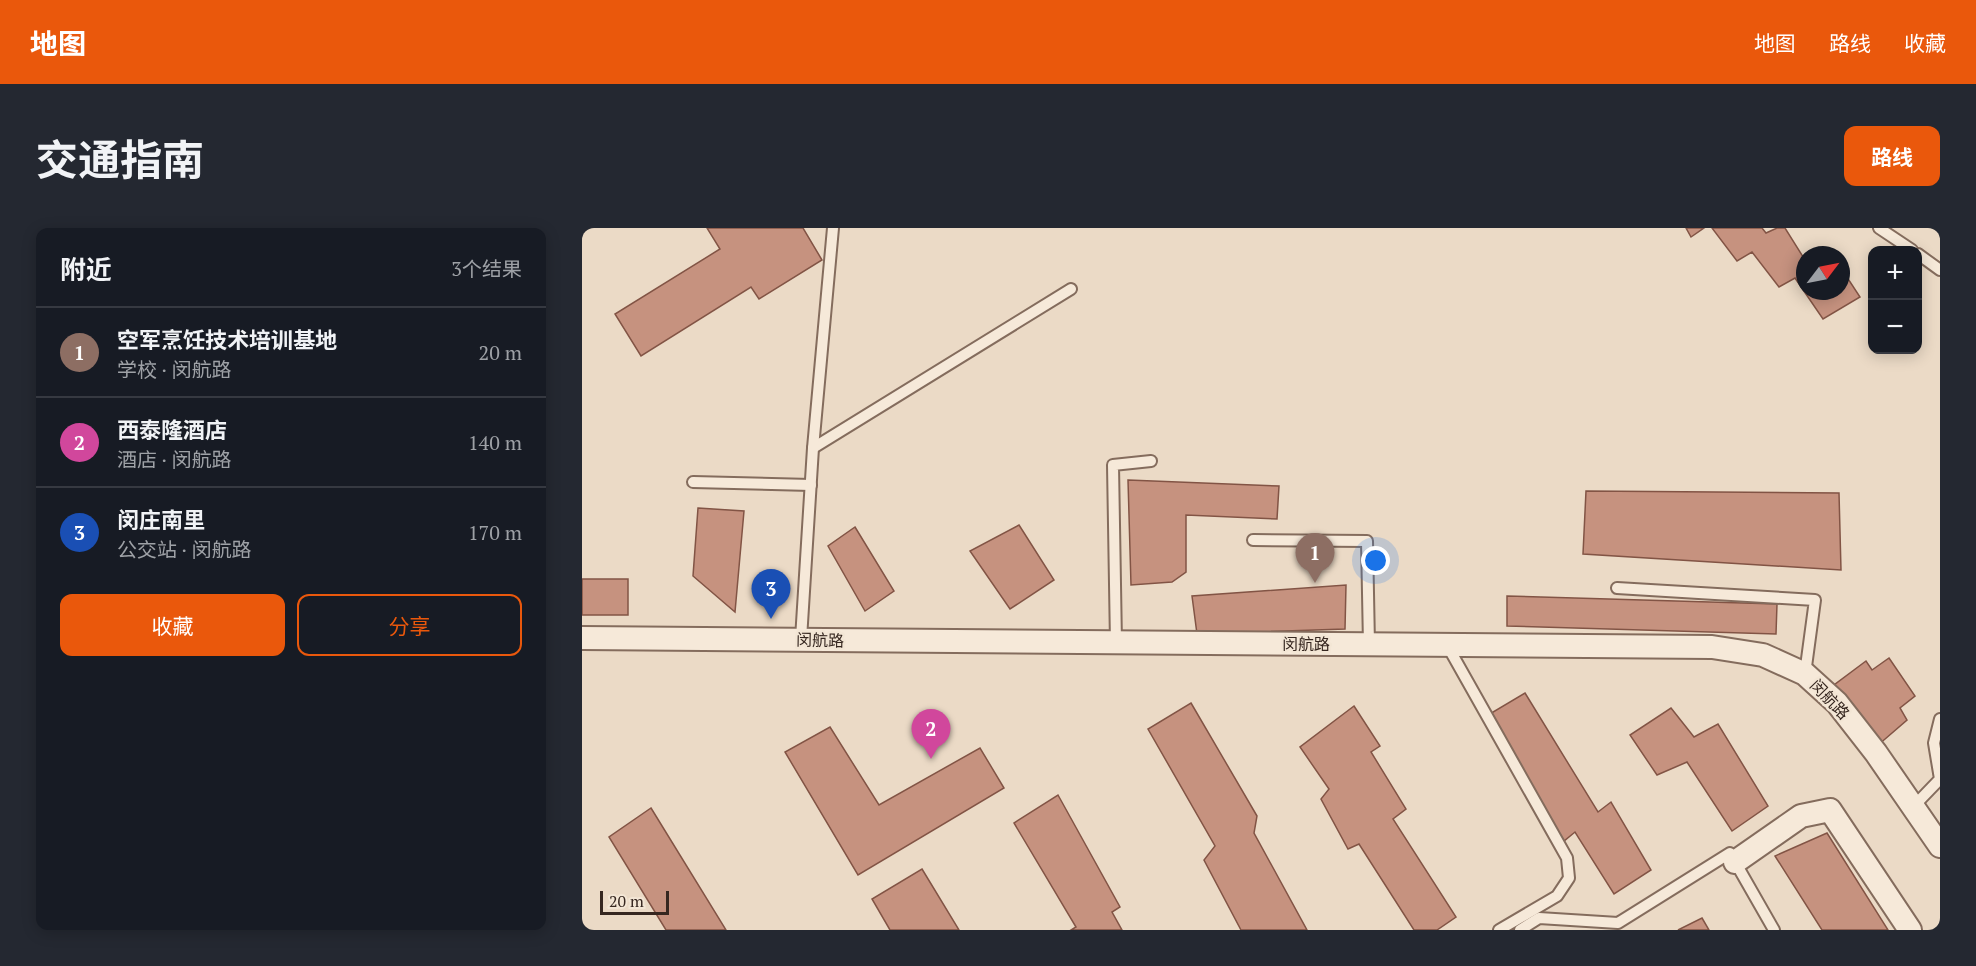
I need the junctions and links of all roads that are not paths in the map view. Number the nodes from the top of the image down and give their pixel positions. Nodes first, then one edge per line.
1 (832, 228) edge
2 (1879, 228) edge
3 (1906, 246) edge
4 (1922, 257) edge
5 (1940, 270) edge
6 (1071, 289) dead end
7 (813, 448) junction
8 (1151, 461) dead end
9 (693, 482) dead end
10 (811, 485) junction
11 (1253, 540) dead end
12 (1617, 588) dead end
13 (583, 635) edge
14 (801, 639) junction
15 (1116, 643) junction
16 (1369, 645) junction
17 (1446, 645) junction
18 (1805, 674) junction
19 (1940, 719) edge
20 (1914, 806) junction
21 (1940, 846) edge
22 (1735, 862) junction
23 (1499, 930) edge
24 (1520, 930) edge
25 (1774, 930) edge
26 (1910, 930) edge

1 - 7 lane
2 - 3 lane
4 - 5 lane
6 - 7 lane
7 - 10 lane
8 - 15 lane
9 - 10 lane
10 - 14 lane
11 - 16 lane
12 - 18 lane
13 - 14 street, 闵航路
14 - 15 street, 闵航路
15 - 16 street, 闵航路
16 - 17 street, 闵航路
17 - 18 street, 闵航路
17 - 23 lane
18 - 20 street, 闵航路
19 - 20 lane
20 - 21 street, 闵航路
22 - 24 lane
22 - 25 lane
22 - 26 street

